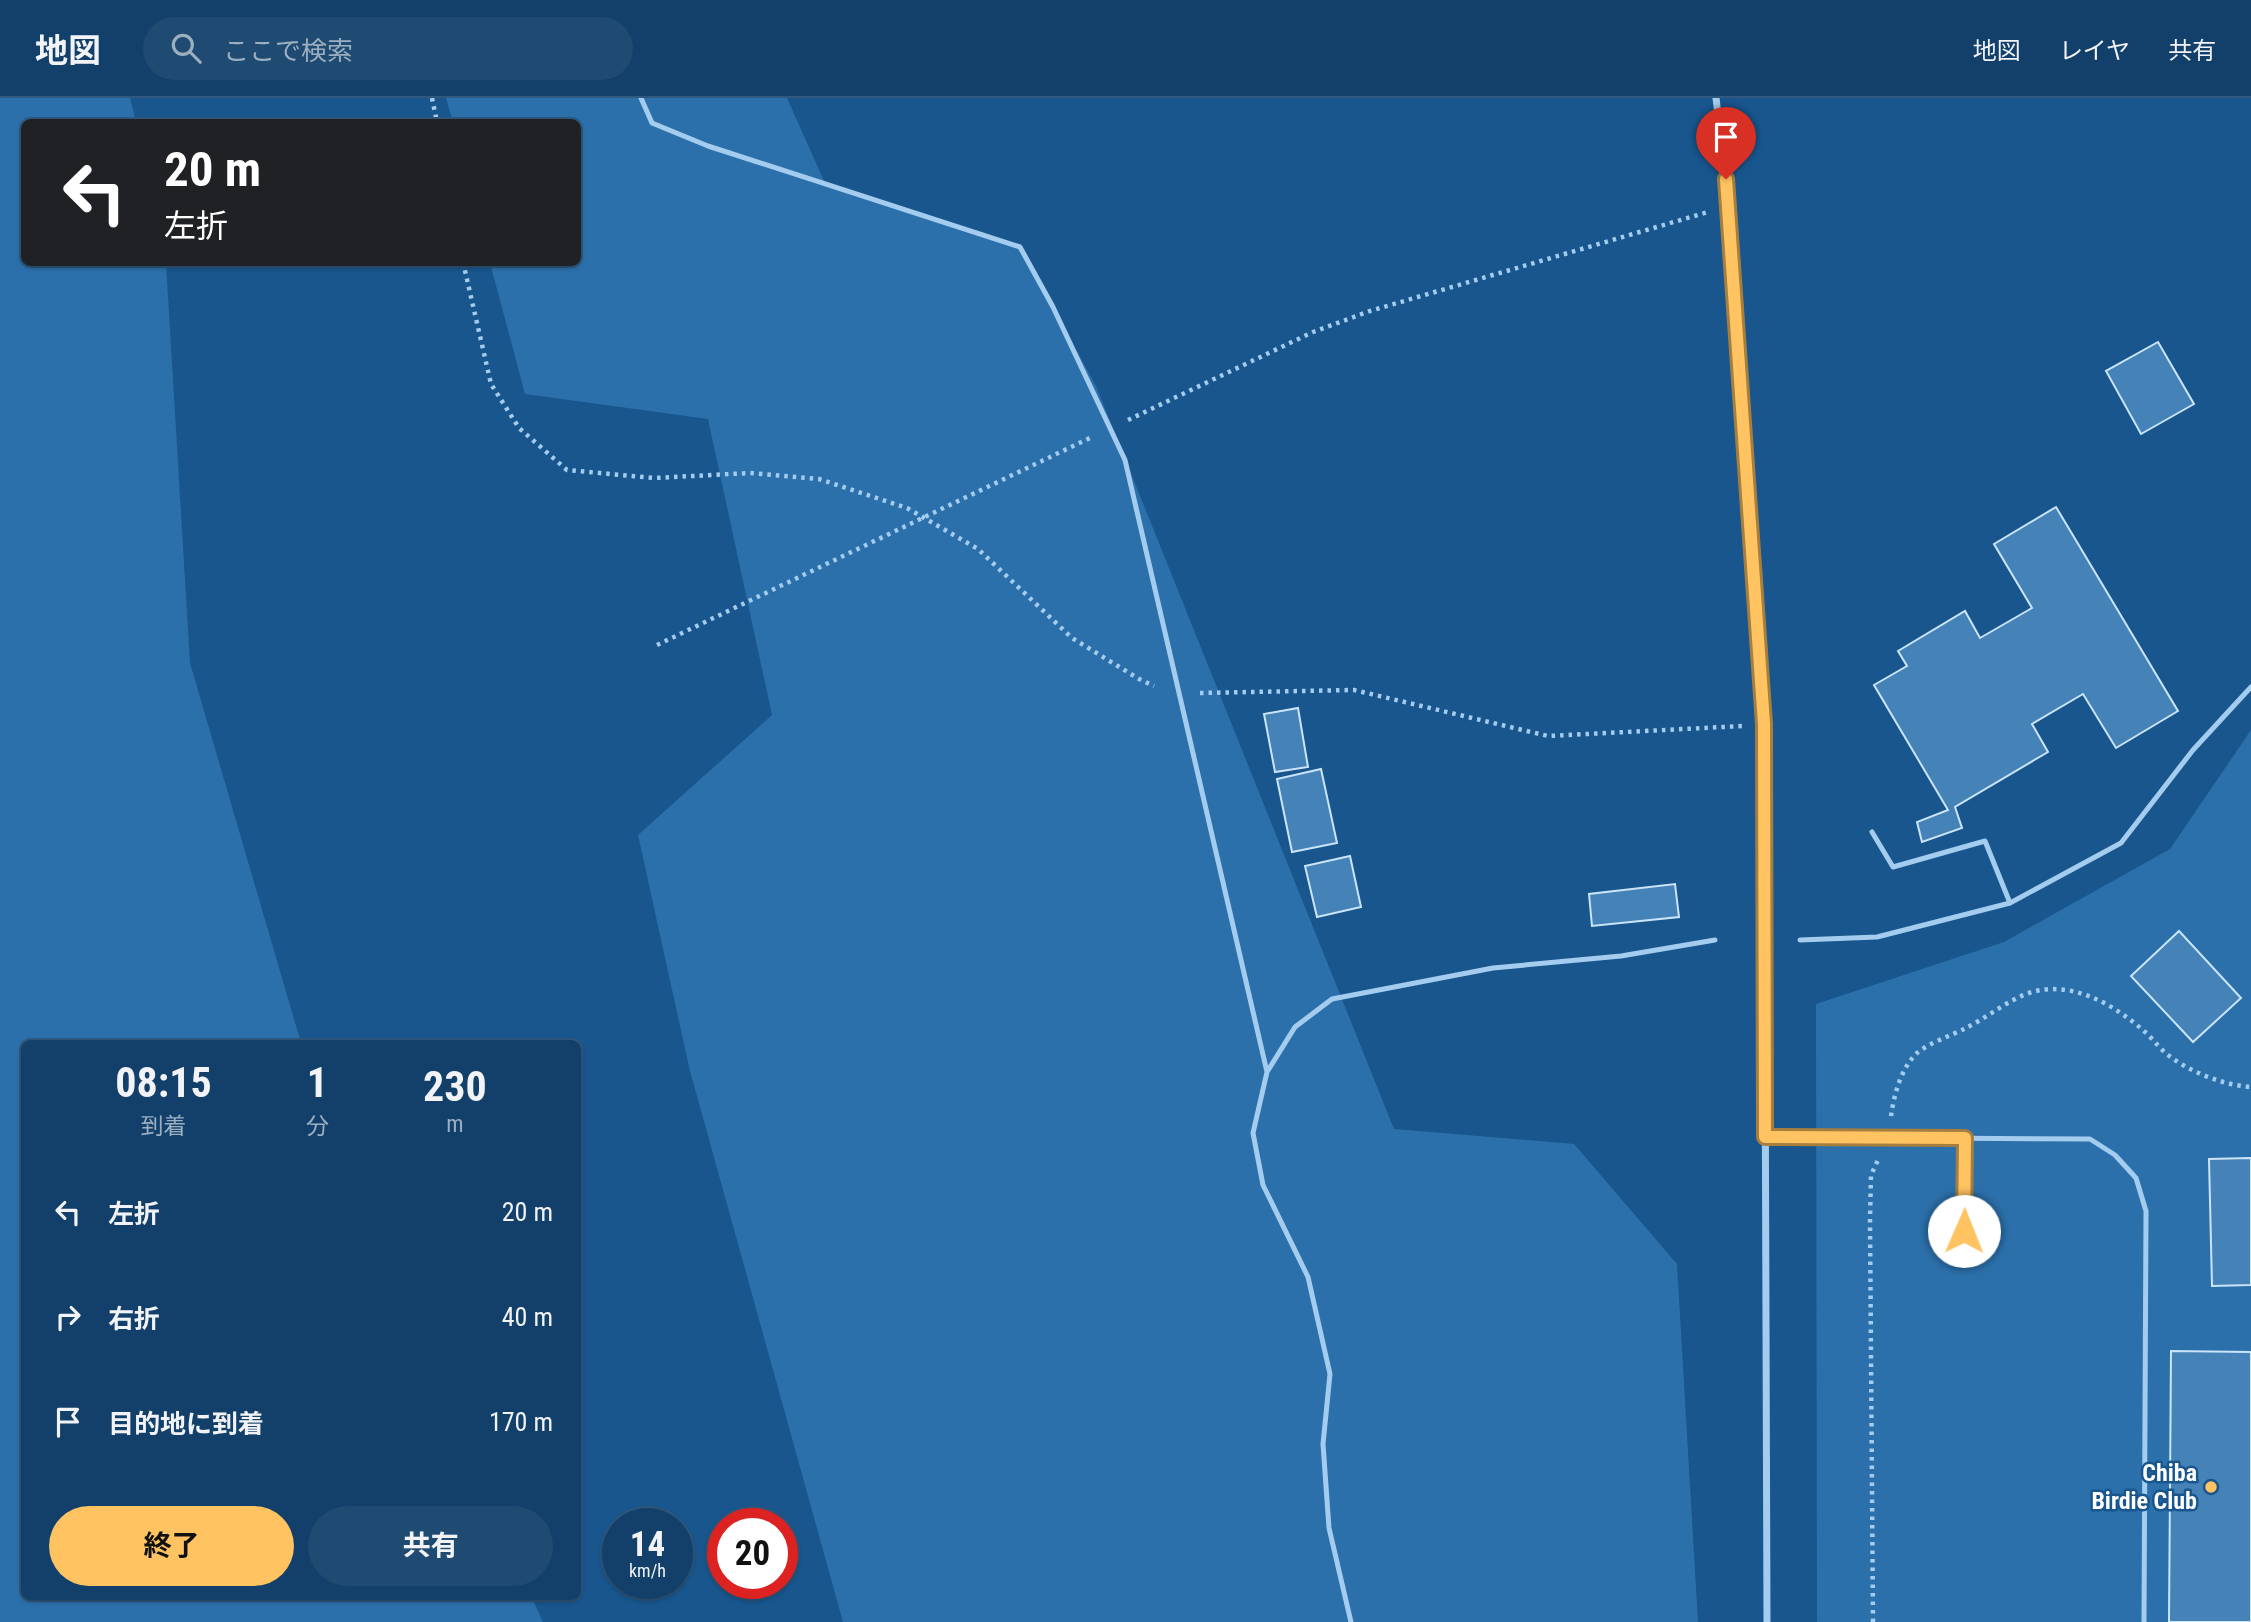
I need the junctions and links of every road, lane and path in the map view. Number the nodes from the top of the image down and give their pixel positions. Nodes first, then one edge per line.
1 (432, 98) edge
2 (641, 98) edge
3 (1716, 98) edge
4 (436, 119) edge
5 (1729, 206) junction
6 (464, 266) edge
7 (1124, 422) dead end
8 (1098, 434) dead end
9 (657, 645) dead end
10 (2251, 687) edge
11 (1160, 689) dead end
12 (1197, 693) dead end
13 (1764, 724) junction
14 (1872, 832) dead end
15 (2010, 903) junction
16 (1715, 940) dead end
17 (1800, 940) dead end
18 (1266, 1072) junction
19 (2251, 1087) edge
20 (1765, 1137) junction
21 (1889, 1137) junction
22 (1965, 1138) junction
23 (1964, 1231) dead end
24 (1351, 1622) edge
25 (1767, 1622) edge
26 (1873, 1622) edge
27 (2144, 1622) edge

1 - 4 path
2 - 18 lane
3 - 5 street
5 - 7 path
5 - 13 street
6 - 11 path
8 - 9 path
10 - 15 lane
12 - 13 path
13 - 20 street
14 - 15 lane
15 - 17 lane
16 - 18 lane
18 - 24 lane
19 - 21 path
20 - 21 lane
20 - 25 street
21 - 22 lane
21 - 26 path
22 - 23 lane
22 - 27 lane

